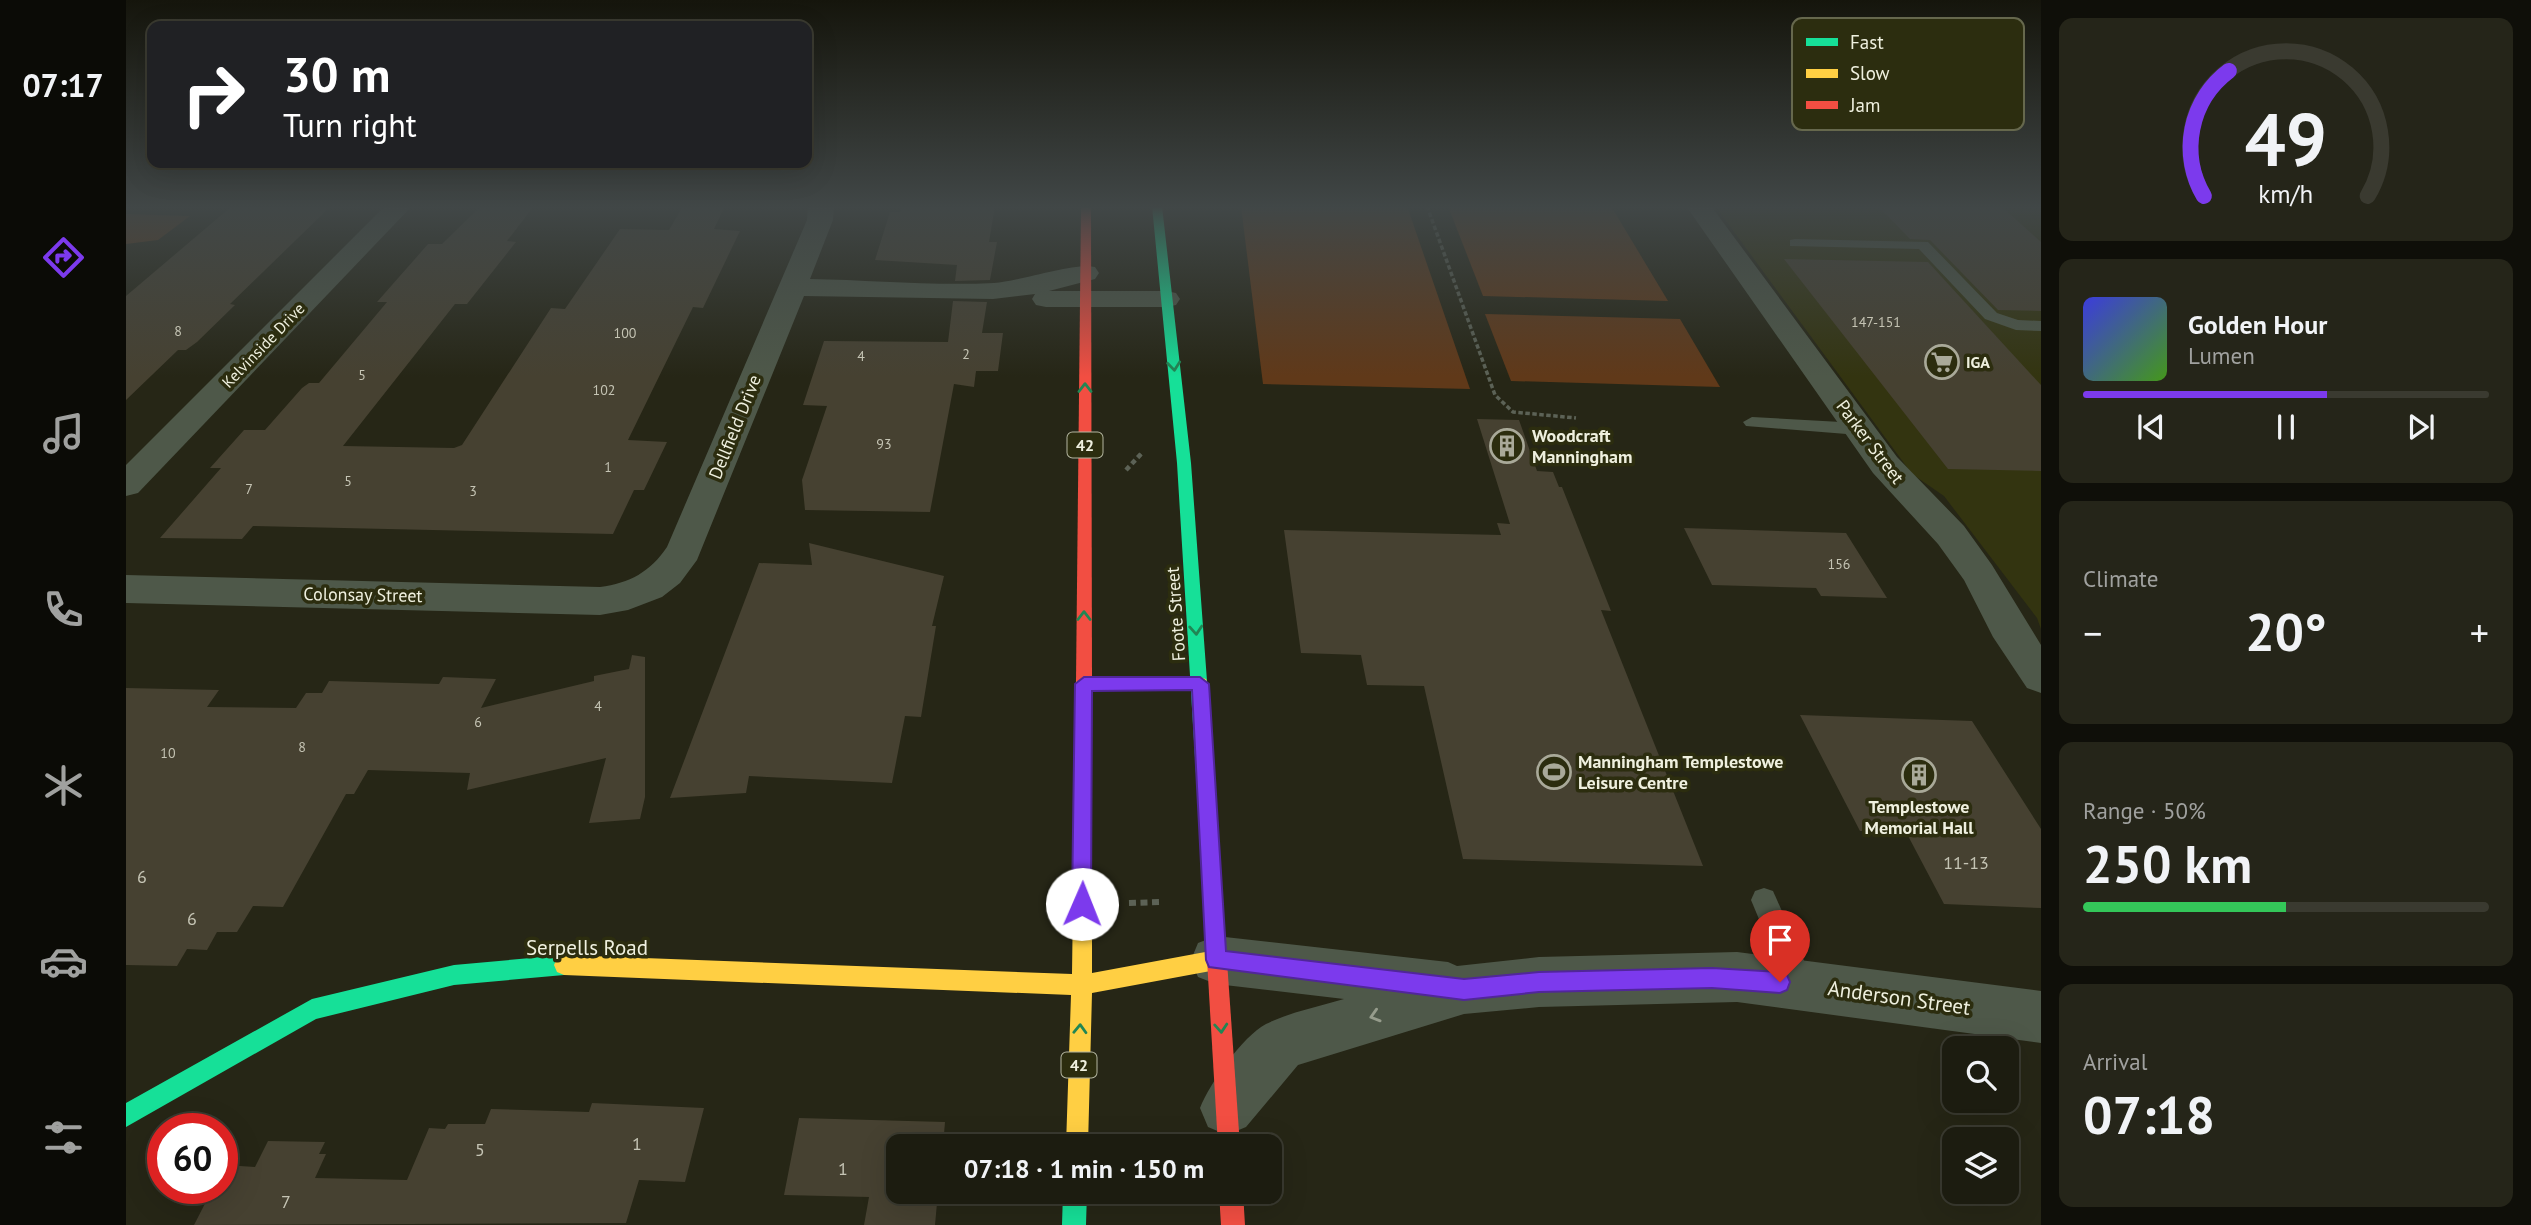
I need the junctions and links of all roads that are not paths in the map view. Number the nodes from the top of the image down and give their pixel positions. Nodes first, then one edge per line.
1 (343, 263) edge
2 (803, 263) edge
3 (1085, 263) edge
4 (1163, 263) edge
5 (1740, 263) edge
6 (1940, 263) edge
7 (1085, 273) junction
8 (793, 287) junction
9 (993, 291) junction
10 (1166, 299) junction
11 (1085, 301) junction
12 (2041, 326) edge
13 (1752, 422) dead end
14 (1859, 429) junction
15 (126, 485) edge
16 (126, 589) edge
17 (600, 601) joint
18 (2041, 677) edge
19 (1084, 684) junction
20 (1200, 684) junction
21 (1764, 900) dead end
22 (1216, 960) junction
23 (1082, 985) junction
24 (1801, 985) junction
25 (1464, 989) junction
26 (2041, 1017) edge
27 (126, 1116) edge
28 (1228, 1127) edge
29 (1077, 1134) edge
30 (1075, 1204) edge
31 (1232, 1204) edge
32 (1074, 1225) edge
33 (1233, 1225) edge

1 - 15 street, Kelvinside Drive
2 - 8 street, Dellfield Drive
3 - 7 main road, 42
4 - 10 main road, Foote Street
5 - 14 street, Parker Street
6 - 12 lane
7 - 9 street
7 - 11 main road, 42
8 - 9 street
8 - 17 street, Dellfield Drive
9 - 11 street
10 - 11 street
10 -> 20 main road, Foote Street
19 -> 11 main road, 42
13 - 14 lane
14 - 18 street, Parker Street
16 - 17 street, Colonsay Street
19 - 20 main road
19 - 23 main road, 42
20 - 22 main road, Foote Street
21 - 24 lane
22 - 23 main road, Serpells Road
22 - 25 street, Anderson Street
22 -> 28 main road, Foote Street
23 - 27 main road, Serpells Road
29 -> 23 main road, 42
24 - 25 street, Anderson Street
24 - 26 street, Anderson Street
25 -> 28 street, Anderson Street
30 - 32 main road
31 - 33 main road

